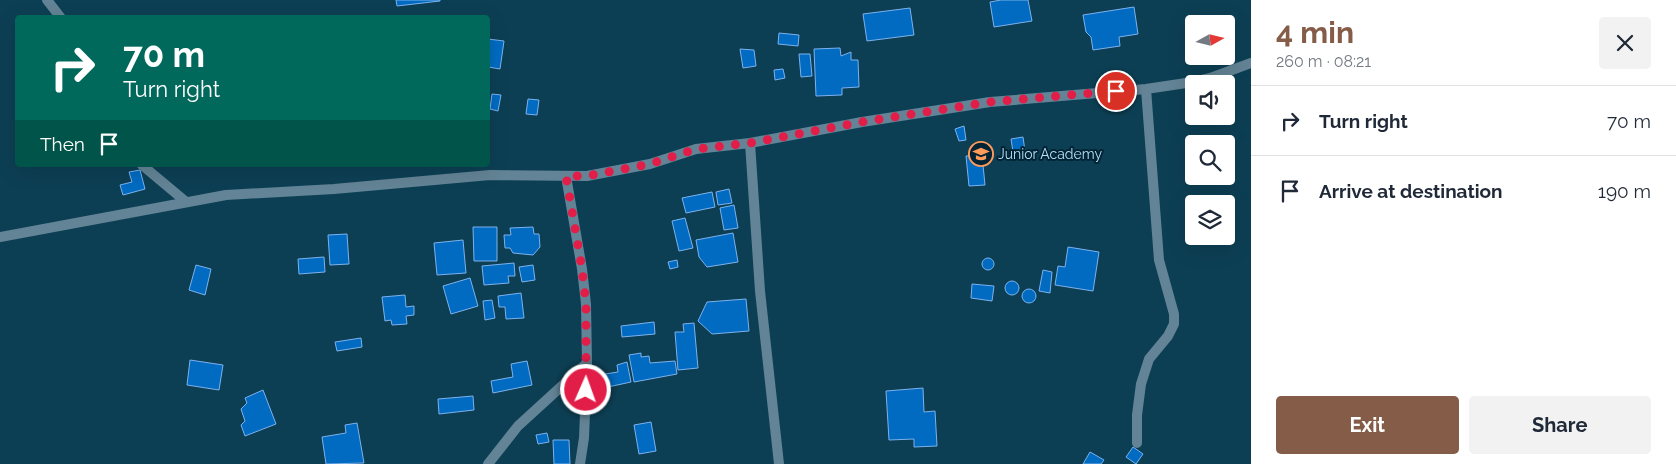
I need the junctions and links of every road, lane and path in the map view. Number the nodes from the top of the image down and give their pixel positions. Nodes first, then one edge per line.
1 (47, 0) edge
2 (59, 15) edge
3 (1251, 63) edge
4 (1146, 90) junction
5 (750, 143) junction
6 (144, 167) edge
7 (566, 176) junction
8 (185, 201) junction
9 (0, 237) edge
10 (587, 363) junction
11 (1137, 443) dead end
12 (488, 464) edge
13 (580, 464) edge
14 (779, 464) edge

1 - 2 street
3 - 4 street
4 - 5 street
4 - 11 street
5 - 7 street
5 - 14 street
6 - 8 street
7 - 8 street
7 - 10 street
8 - 9 street
10 - 12 street
10 - 13 street

